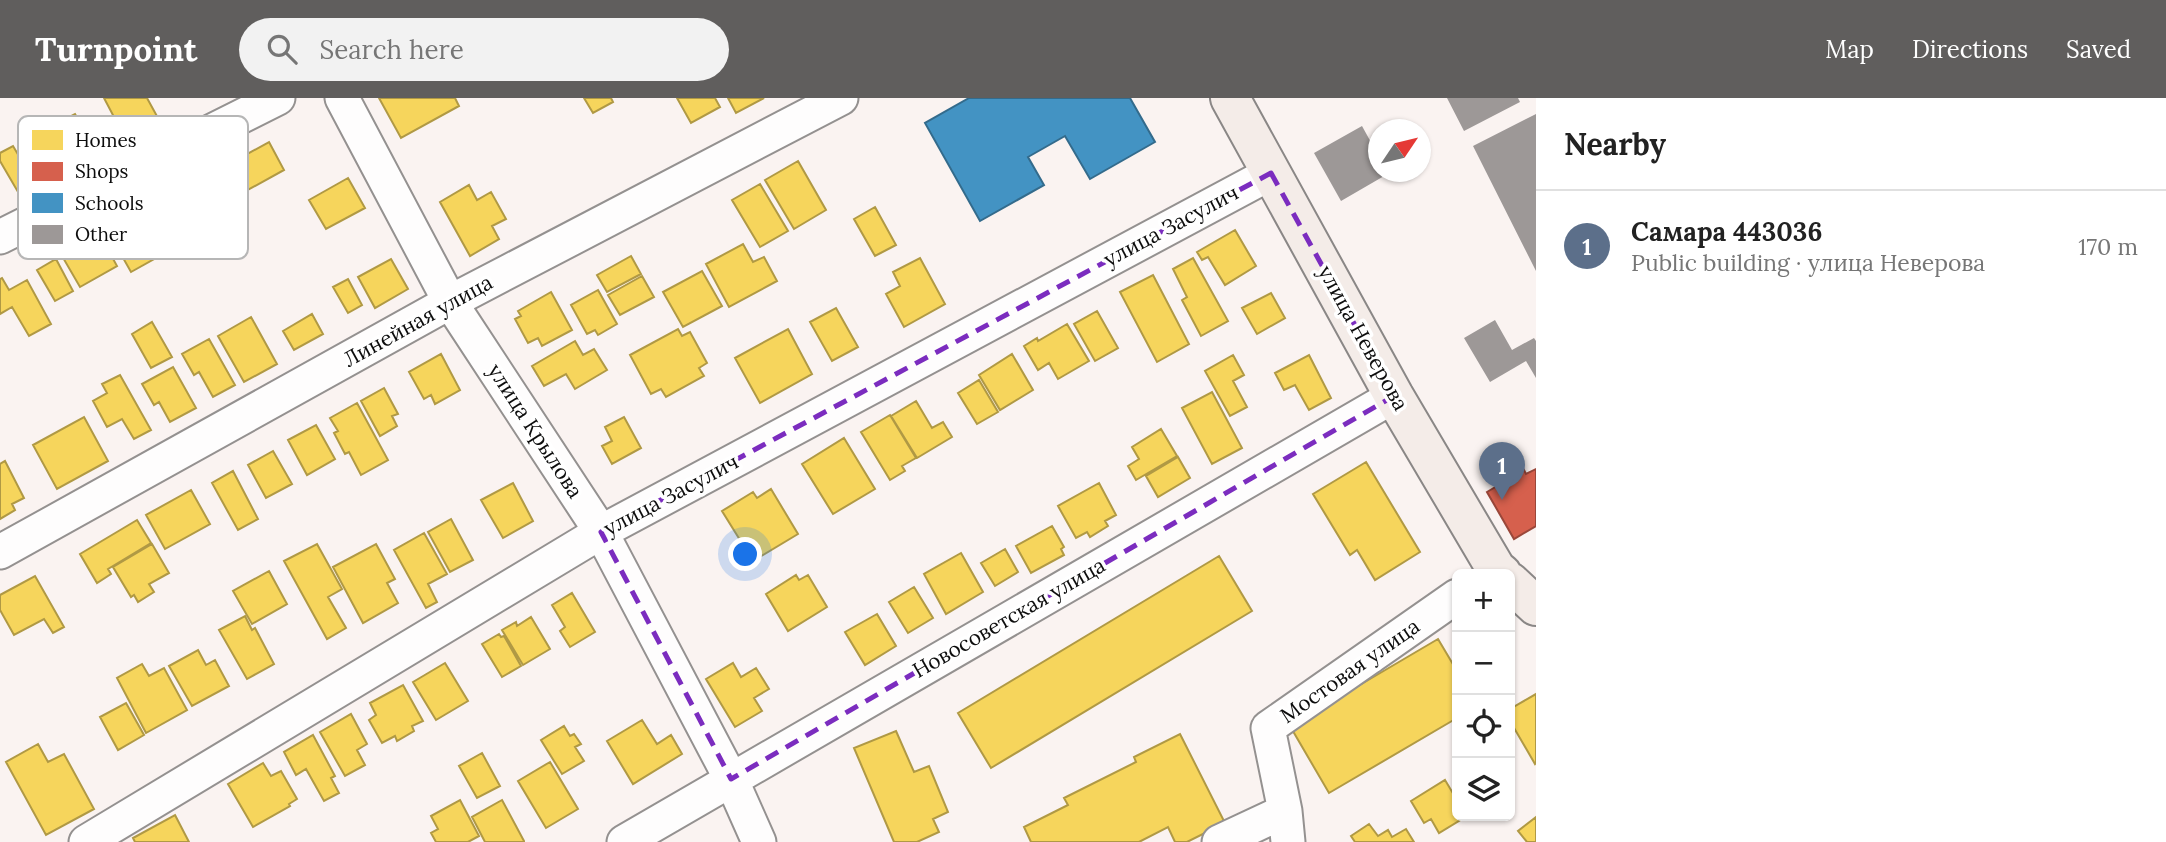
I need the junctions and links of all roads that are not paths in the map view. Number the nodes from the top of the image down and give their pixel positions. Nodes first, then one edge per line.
1 (278, 98) edge
2 (342, 98) edge
3 (841, 98) edge
4 (1230, 98) edge
5 (242, 116) edge
6 (1271, 173) junction
7 (18, 228) edge
8 (0, 237) edge
9 (450, 302) junction
10 (1394, 396) junction
11 (601, 532) junction
12 (0, 552) edge
13 (1495, 569) edge
14 (1515, 588) edge
15 (1452, 599) edge
16 (1536, 606) edge
17 (731, 779) junction
18 (1287, 827) edge
19 (86, 842) edge
20 (624, 842) edge
21 (760, 842) edge
22 (1219, 842) edge

1 - 5 street
2 - 9 street, улица Крылова
3 - 9 street, Линейная улица
4 - 6 street, улица Неверова
6 - 10 street, улица Неверова
6 - 11 street, улица Засулич
7 - 8 street
9 - 11 street, улица Крылова
9 - 12 street, Линейная улица
10 - 13 street, улица Неверова
10 - 17 street, Новосоветская улица
11 - 17 street, улица Крылова
11 - 19 street, улица Засулич
14 - 16 street, улица Неверова
15 - 18 street, Мостовая улица
17 - 20 street, Новосоветская улица
17 - 21 street, улица Крылова
18 - 22 street

